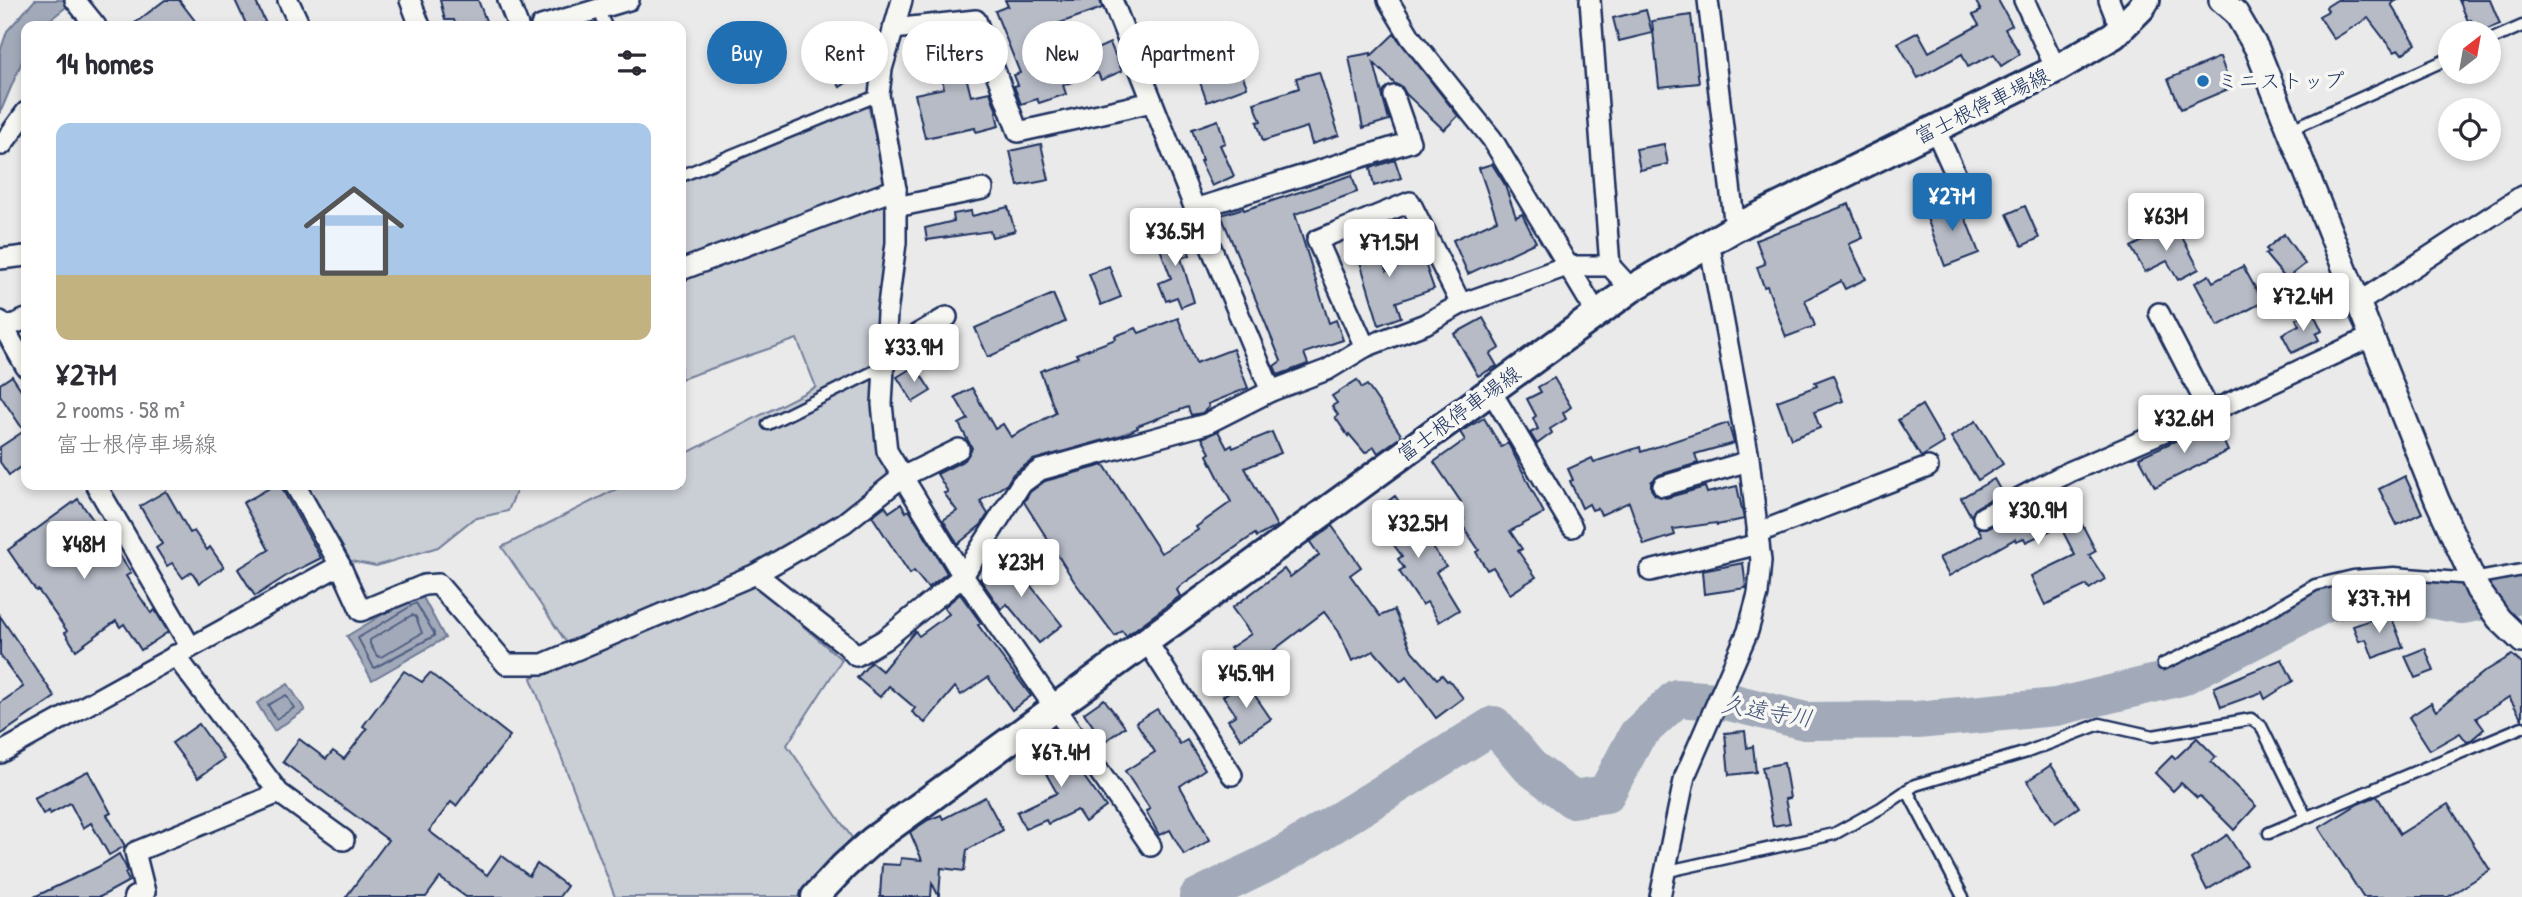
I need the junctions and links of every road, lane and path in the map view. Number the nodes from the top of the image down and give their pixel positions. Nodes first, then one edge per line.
1 (288, 0) edge
2 (410, 0) edge
3 (508, 0) edge
4 (629, 0) edge
5 (902, 0) edge
6 (1112, 0) edge
7 (1388, 0) edge
8 (1590, 0) edge
9 (1708, 0) edge
10 (2024, 0) edge
11 (2109, 0) edge
12 (2146, 0) edge
13 (2221, 0) edge
14 (602, 18) edge
15 (298, 21) edge
16 (418, 21) edge
17 (516, 21) edge
18 (579, 21) edge
19 (2522, 26) edge
20 (893, 29) junction
21 (2120, 29) junction
22 (2501, 35) edge
23 (2438, 63) edge
24 (2056, 69) junction
25 (879, 95) junction
26 (1394, 96) dead end
27 (1152, 102) junction
28 (21, 119) edge
29 (1935, 129) junction
30 (2289, 130) junction
31 (2, 145) dead end
32 (686, 174) edge
33 (983, 189) dead end
34 (1964, 193) dead end
35 (2522, 196) edge
36 (896, 198) junction
37 (1195, 209) junction
38 (1735, 228) junction
39 (1709, 242) junction
40 (21, 257) edge
41 (0, 260) edge
42 (1567, 266) junction
43 (1610, 267) junction
44 (686, 268) edge
45 (1631, 289) junction
46 (1461, 303) junction
47 (2358, 303) junction
48 (2159, 313) dead end
49 (1597, 314) junction
50 (947, 317) dead end
51 (21, 320) edge
52 (1, 326) edge
53 (2373, 336) junction
54 (1365, 347) junction
55 (21, 359) edge
56 (885, 360) junction
57 (1271, 391) junction
58 (1490, 391) junction
59 (2210, 412) junction
60 (768, 424) dead end
61 (958, 449) dead end
62 (1749, 461) junction
63 (1928, 467) dead end
64 (902, 477) junction
65 (1663, 486) dead end
66 (99, 490) edge
67 (298, 490) edge
68 (1983, 517) dead end
69 (1572, 527) dead end
70 (1758, 538) junction
71 (340, 565) junction
72 (2522, 570) edge
73 (1650, 571) dead end
74 (756, 574) junction
75 (963, 576) junction
76 (2476, 584) junction
77 (1146, 640) junction
78 (2522, 640) edge
79 (182, 650) junction
80 (2163, 664) dead end
81 (1054, 708) junction
82 (2522, 727) edge
83 (0, 753) edge
84 (1232, 775) dead end
85 (1907, 790) junction
86 (279, 793) junction
87 (2306, 817) junction
88 (2269, 833) dead end
89 (344, 840) dead end
90 (1151, 845) dead end
91 (1664, 872) junction
92 (134, 897) edge
93 (815, 897) edge
94 (1660, 897) edge
95 (1964, 897) edge

1 - 15 street
2 - 16 street
3 - 17 street
4 - 14 street
5 - 20 street
6 - 27 street
7 - 42 street
8 - 43 street
9 - 38 street
10 - 24 street
11 - 21 street
12 - 21 main road, 富士根停車場線
13 - 30 street
14 - 18 street
19 - 22 lane
20 - 25 street
20 - 27 street
21 - 24 main road, 富士根停車場線
23 - 30 lane
24 - 29 main road, 富士根停車場線
25 - 32 lane
25 - 36 street
26 - 37 street
27 - 37 street
28 - 31 street
29 - 34 street
29 - 38 main road, 富士根停車場線
30 - 47 street
33 - 36 street
35 - 47 street
36 - 44 street
36 - 56 street
37 - 57 street
38 - 39 main road, 富士根停車場線
39 - 45 main road, 富士根停車場線
39 - 62 street
40 - 41 street
42 - 43 street
42 - 46 street
42 - 49 street
43 - 45 street
45 - 49 main road, 富士根停車場線
46 - 54 street
46 - 54 street
47 - 53 street
48 - 59 street
49 - 58 main road, 富士根停車場線
50 - 56 street
51 - 52 street
52 - 55 street
53 - 59 street
53 - 76 street
54 - 57 street
56 - 60 lane
56 - 64 street
57 - 75 street
58 - 69 street
58 - 77 main road, 富士根停車場線
59 - 68 street
61 - 64 street
62 - 65 street
62 - 70 street
63 - 70 street
64 - 74 street
64 - 75 street
66 - 79 street
67 - 71 street
70 - 73 street
70 - 91 street
71 - 74 street
71 - 79 street
72 - 76 lane
74 - 75 street
75 - 81 street
76 - 78 street
76 - 80 lane
77 - 81 main road, 富士根停車場線
77 - 84 street
79 - 83 street
79 - 86 street
81 - 90 street
81 - 93 main road, 富士根停車場線
82 - 87 lane
85 - 87 lane
85 - 91 lane
85 - 95 lane
86 - 89 street
86 - 92 street
87 - 88 lane
91 - 94 street

